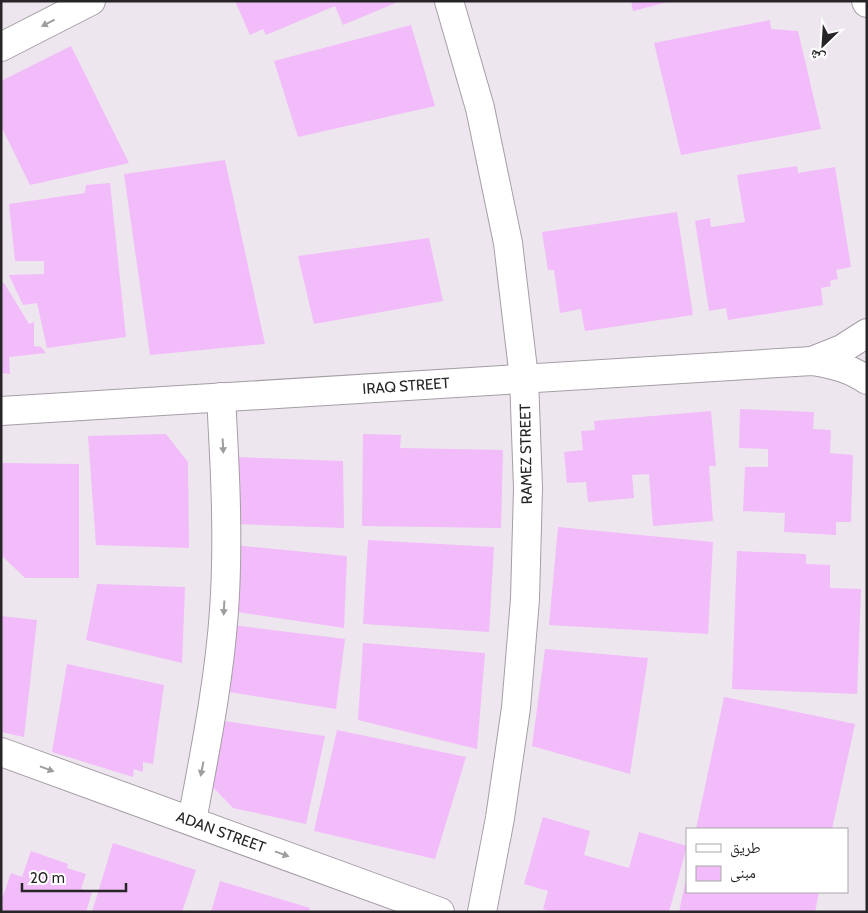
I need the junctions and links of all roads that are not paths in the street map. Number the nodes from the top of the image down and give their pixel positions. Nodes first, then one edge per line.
1 (92, 1) edge
2 (449, 1) edge
3 (1, 47) edge
4 (867, 332) edge
5 (812, 361) junction
6 (524, 378) junction
7 (867, 380) edge
8 (220, 397) junction
9 (1, 411) edge
10 (1, 752) edge
11 (192, 821) junction
12 (440, 912) edge
13 (482, 912) edge

1 -> 3 street
2 - 6 street, RAMEZ STREET
4 - 5 street, IRAQ STREET
5 - 6 street, IRAQ STREET
5 - 7 street, IRAQ STREET
6 - 8 street, IRAQ STREET
6 - 13 street, RAMEZ STREET
8 - 9 street, IRAQ STREET
8 -> 11 street
10 -> 11 street, ADAN STREET
11 -> 12 street, ADAN STREET

